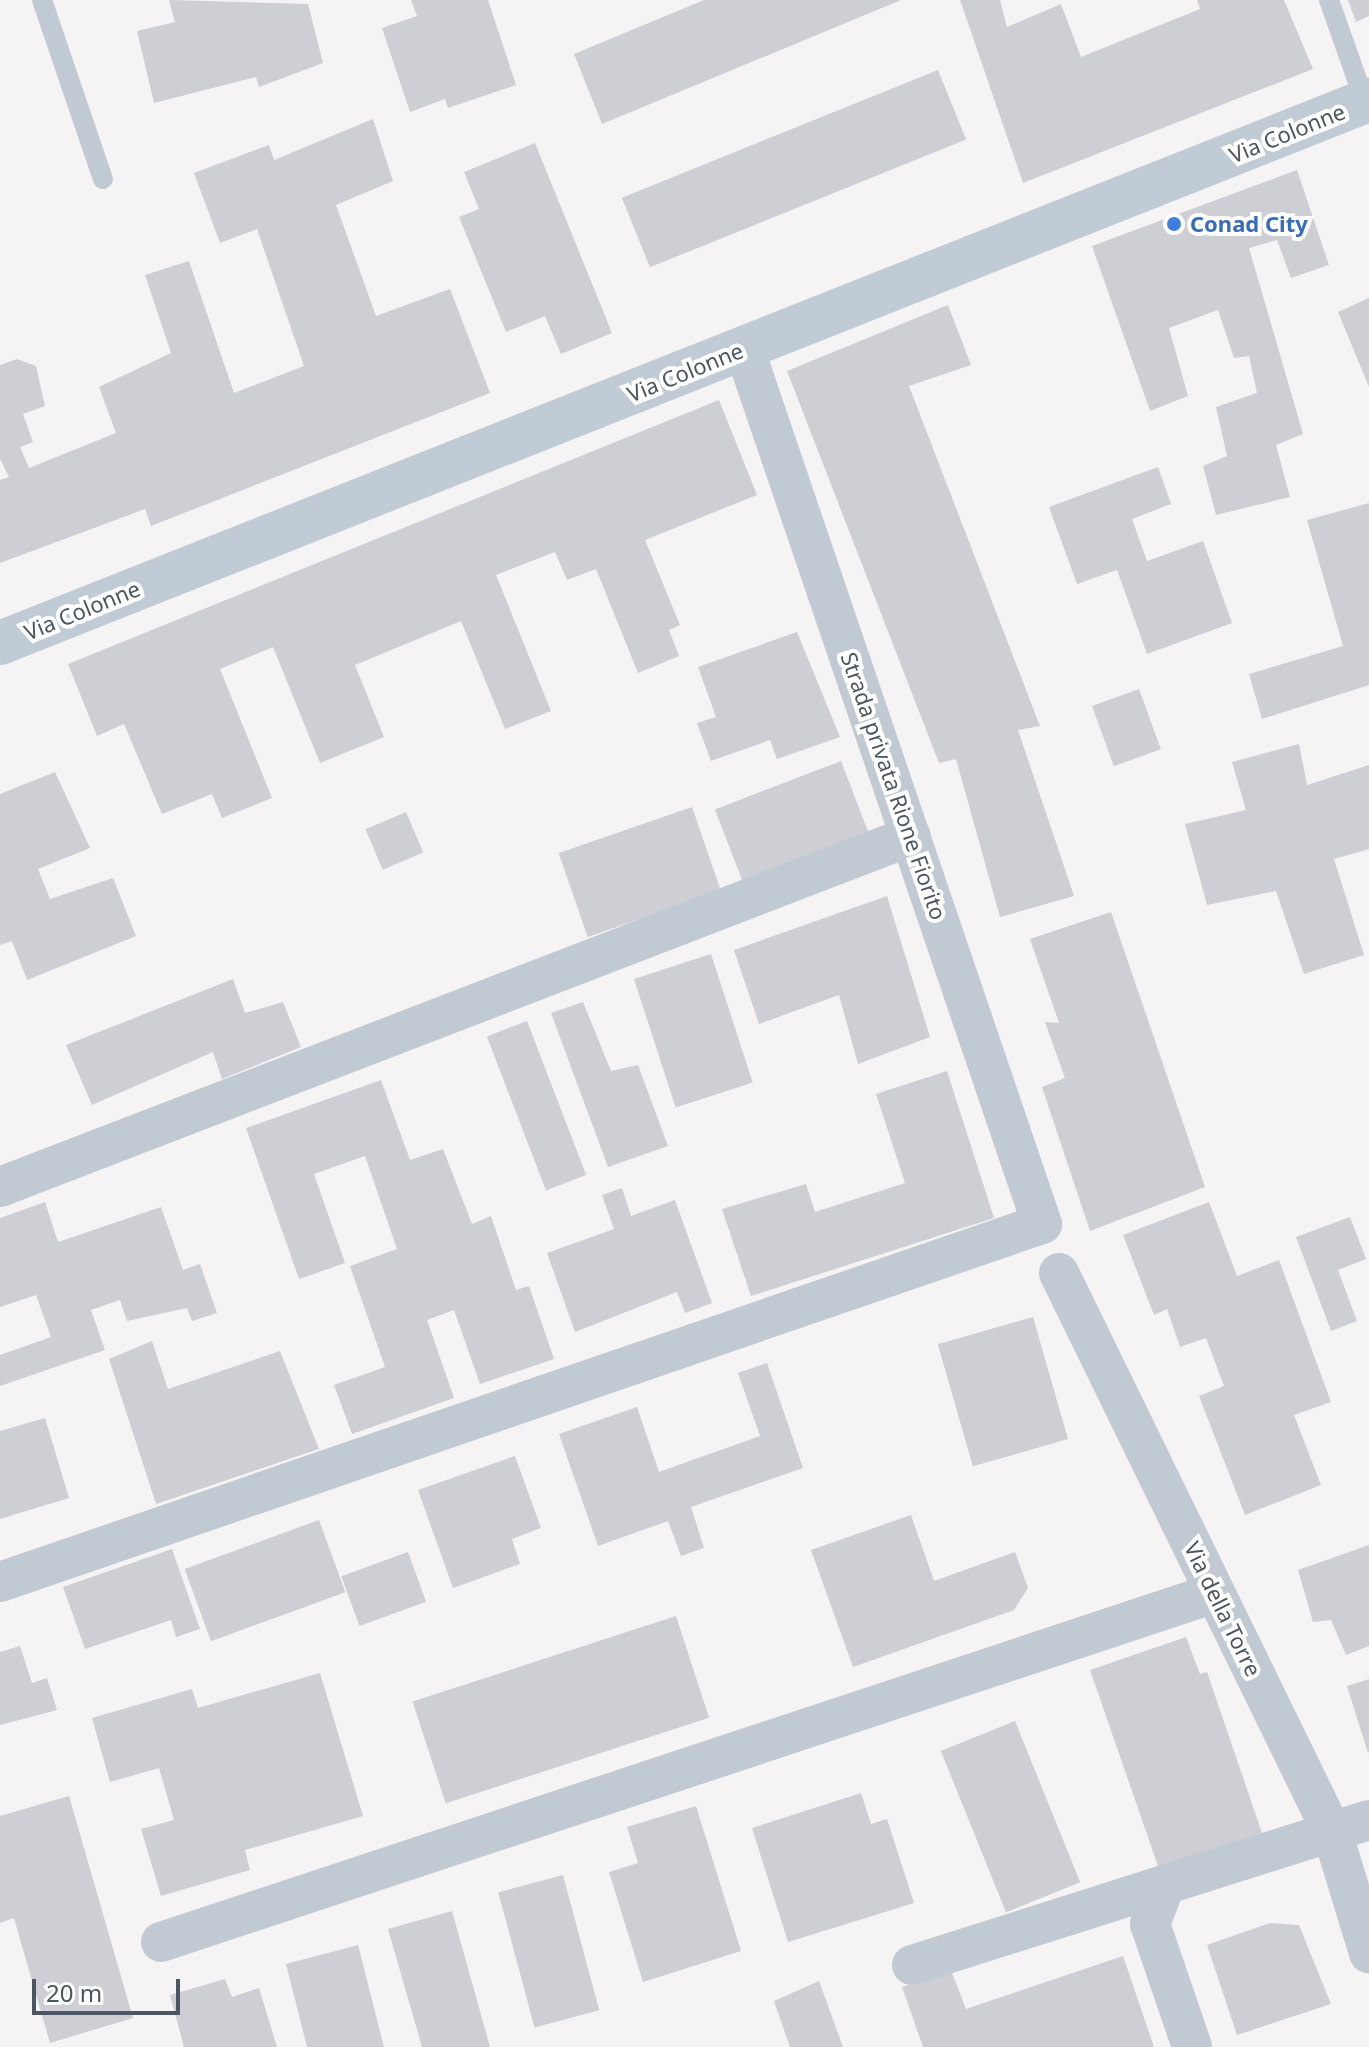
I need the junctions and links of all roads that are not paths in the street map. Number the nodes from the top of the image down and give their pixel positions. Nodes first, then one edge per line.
1 (42, 0) edge
2 (1329, 0) edge
3 (1367, 101) edge
4 (103, 179) dead end
5 (744, 348) junction
6 (0, 643) edge
7 (911, 836) junction
8 (0, 1187) edge
9 (1059, 1273) dead end
10 (0, 1582) edge
11 (1215, 1593) junction
12 (1369, 1820) edge
13 (1332, 1832) junction
14 (1165, 1885) junction
15 (161, 1942) dead end
16 (1369, 1953) edge
17 (912, 1965) dead end
18 (1192, 2047) edge

1 - 4 lane
2 - 3 lane
3 - 5 main road, Via Colonne
5 - 6 main road, Via Colonne
5 - 7 street, Strada privata Rione Fiorito
7 - 8 street
7 - 10 street, Strada privata Rione Fiorito
9 - 11 street, Via della Torre
11 - 13 street, Via della Torre
11 - 15 street
12 - 13 street
13 - 14 street
13 - 16 street, Via della Torre
14 - 17 street
14 - 18 street

